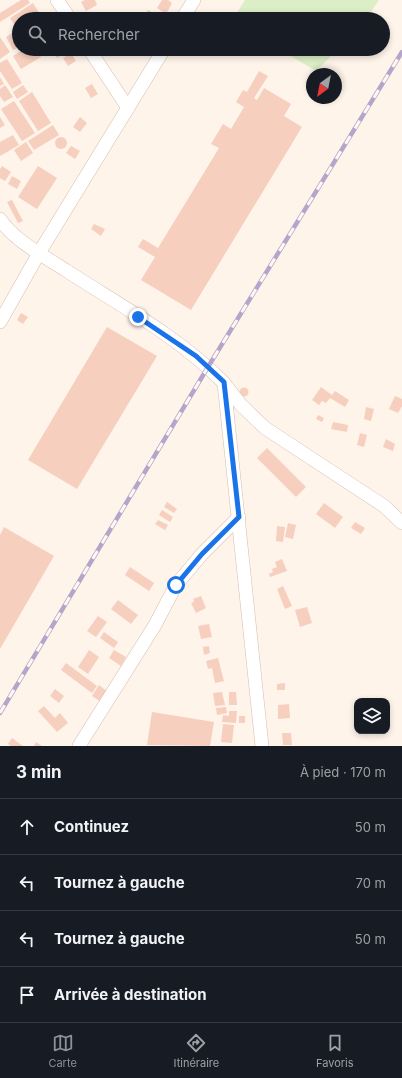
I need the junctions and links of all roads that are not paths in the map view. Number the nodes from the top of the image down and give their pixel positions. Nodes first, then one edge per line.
1 (57, 0) edge
2 (194, 0) edge
3 (65, 12) edge
4 (186, 12) edge
5 (94, 56) edge
6 (160, 56) edge
7 (128, 108) junction
8 (0, 220) edge
9 (39, 253) junction
10 (0, 322) edge
11 (224, 382) junction
12 (239, 517) junction
13 (402, 522) edge
14 (79, 746) edge
15 (262, 746) edge

1 - 3 street
2 - 4 street
5 - 7 street
6 - 7 street
7 - 9 street
8 - 9 street
9 - 10 street
9 - 11 street
11 - 12 street
11 - 13 street
12 - 14 street
12 - 15 street

